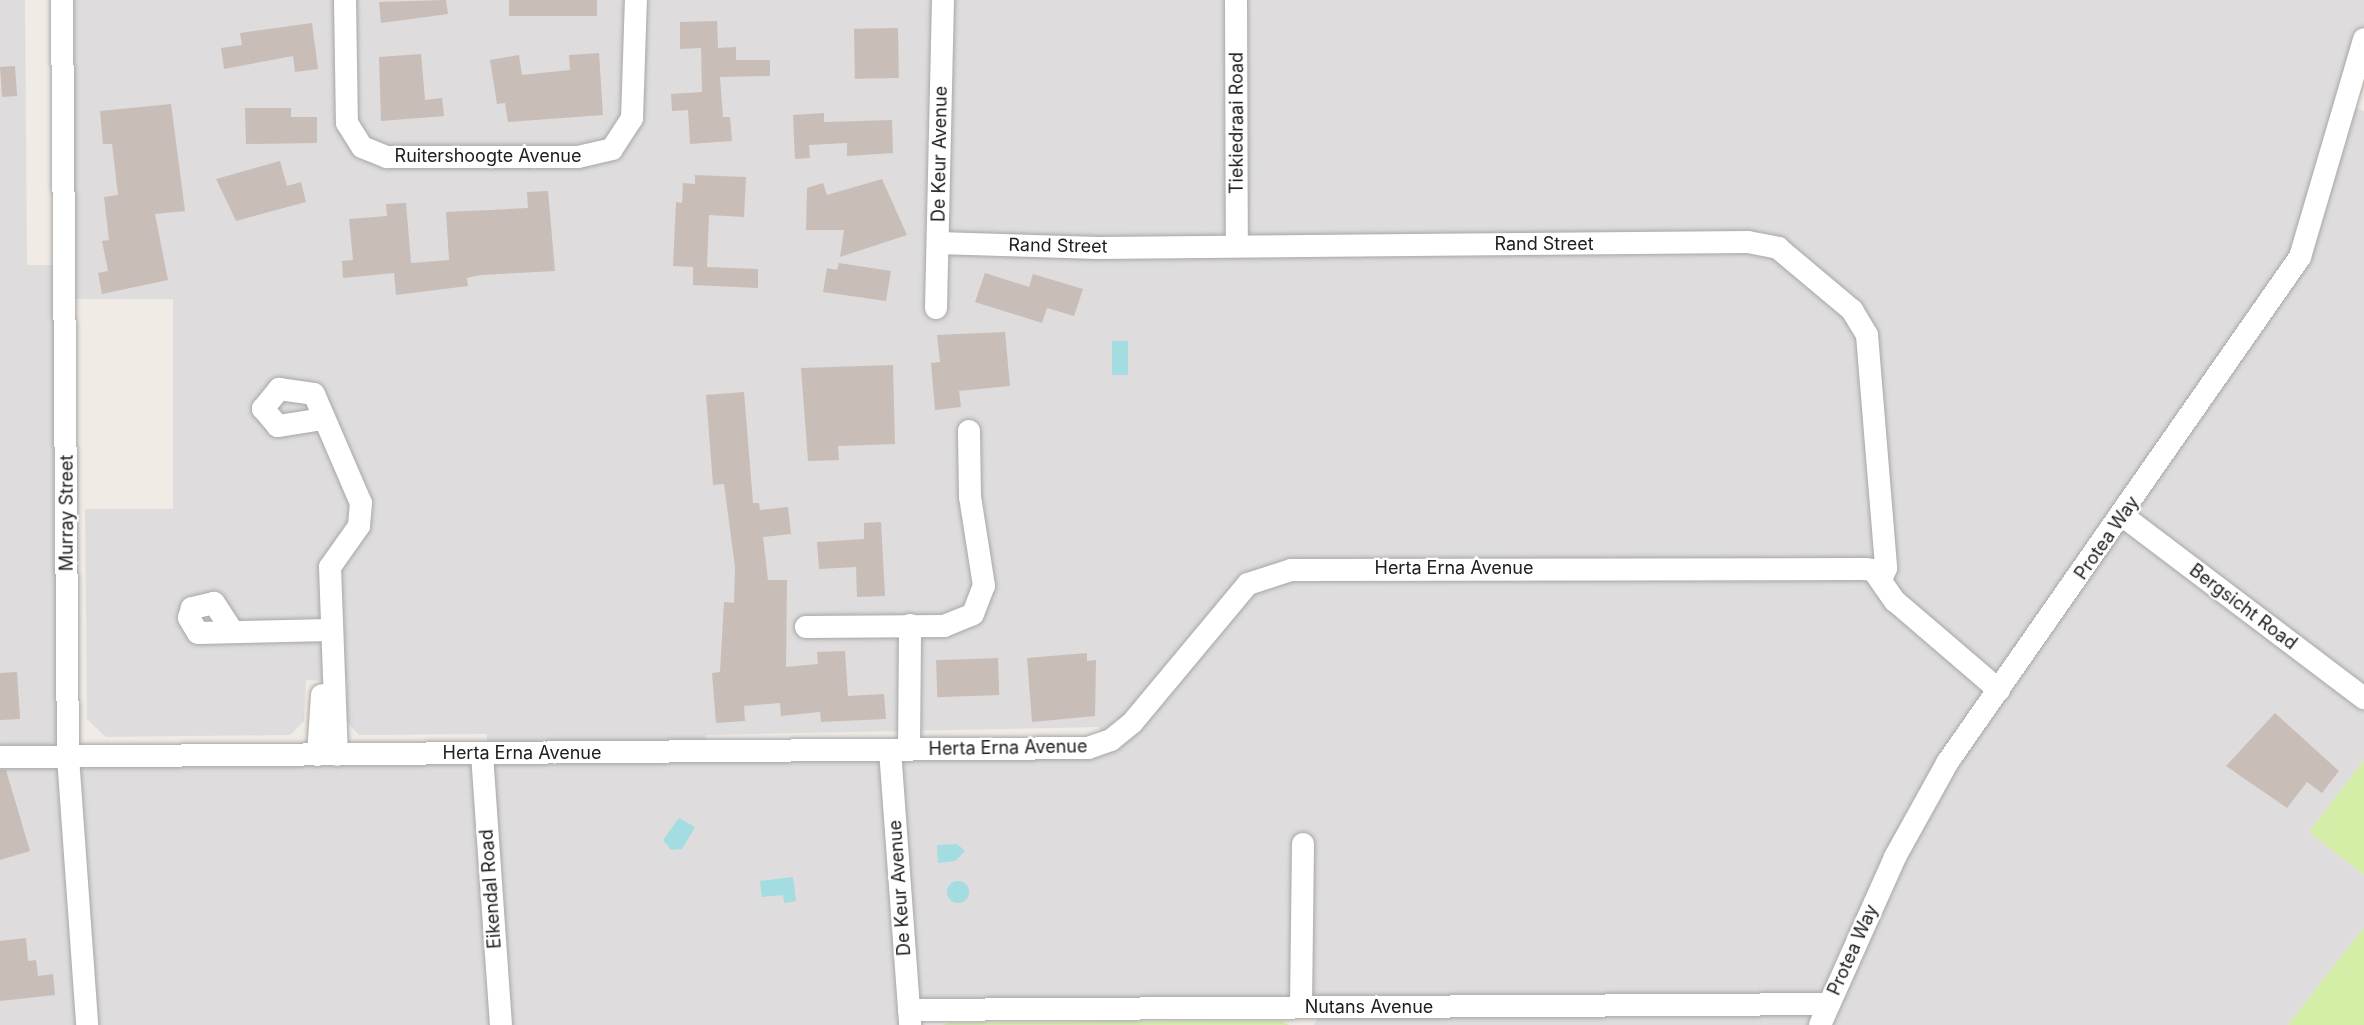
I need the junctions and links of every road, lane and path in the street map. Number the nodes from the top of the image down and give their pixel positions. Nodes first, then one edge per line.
1 (62, 0) edge
2 (345, 0) edge
3 (636, 0) edge
4 (944, 0) edge
5 (1236, 0) edge
6 (2364, 39) edge
7 (938, 243) junction
8 (1238, 246) junction
9 (936, 308) dead end
10 (323, 419) dead end
11 (969, 431) dead end
12 (2122, 516) junction
13 (1882, 578) junction
14 (910, 625) junction
15 (806, 627) dead end
16 (233, 632) dead end
17 (329, 639) junction
18 (1999, 690) junction
19 (2364, 698) edge
20 (900, 750) junction
21 (482, 754) junction
22 (327, 755) junction
23 (0, 757) edge
24 (68, 757) junction
25 (1303, 844) dead end
26 (1829, 1004) junction
27 (1312, 1013) edge
28 (909, 1017) edge
29 (87, 1025) edge
30 (501, 1025) edge
31 (1820, 1025) edge

1 - 24 street, Murray Street
2 - 3 street, Ruitershoogte Avenue
4 - 7 street, De Keur Avenue
5 - 8 street, Tiekiedraai Road
6 - 12 street, Protea Way
7 - 8 street, Rand Street
7 - 9 street, De Keur Avenue
8 - 13 street, Rand Street
10 - 17 street
11 - 14 street
12 - 18 street, Protea Way
12 - 19 street, Bergsicht Road
13 - 18 street
13 - 20 street, Herta Erna Avenue
14 - 15 street
14 - 20 street, De Keur Avenue
16 - 17 street
17 - 22 street
18 - 26 street, Protea Way
20 - 21 street, Herta Erna Avenue
20 - 28 street, De Keur Avenue
21 - 22 street, Herta Erna Avenue
21 - 30 street, Eikendal Road
22 - 24 street, Herta Erna Avenue
23 - 24 street, Herta Erna Avenue
24 - 29 street, Murray Street
25 - 27 street
26 - 27 street, Nutans Avenue
26 - 31 street, Protea Way
27 - 28 street, Nutans Avenue

